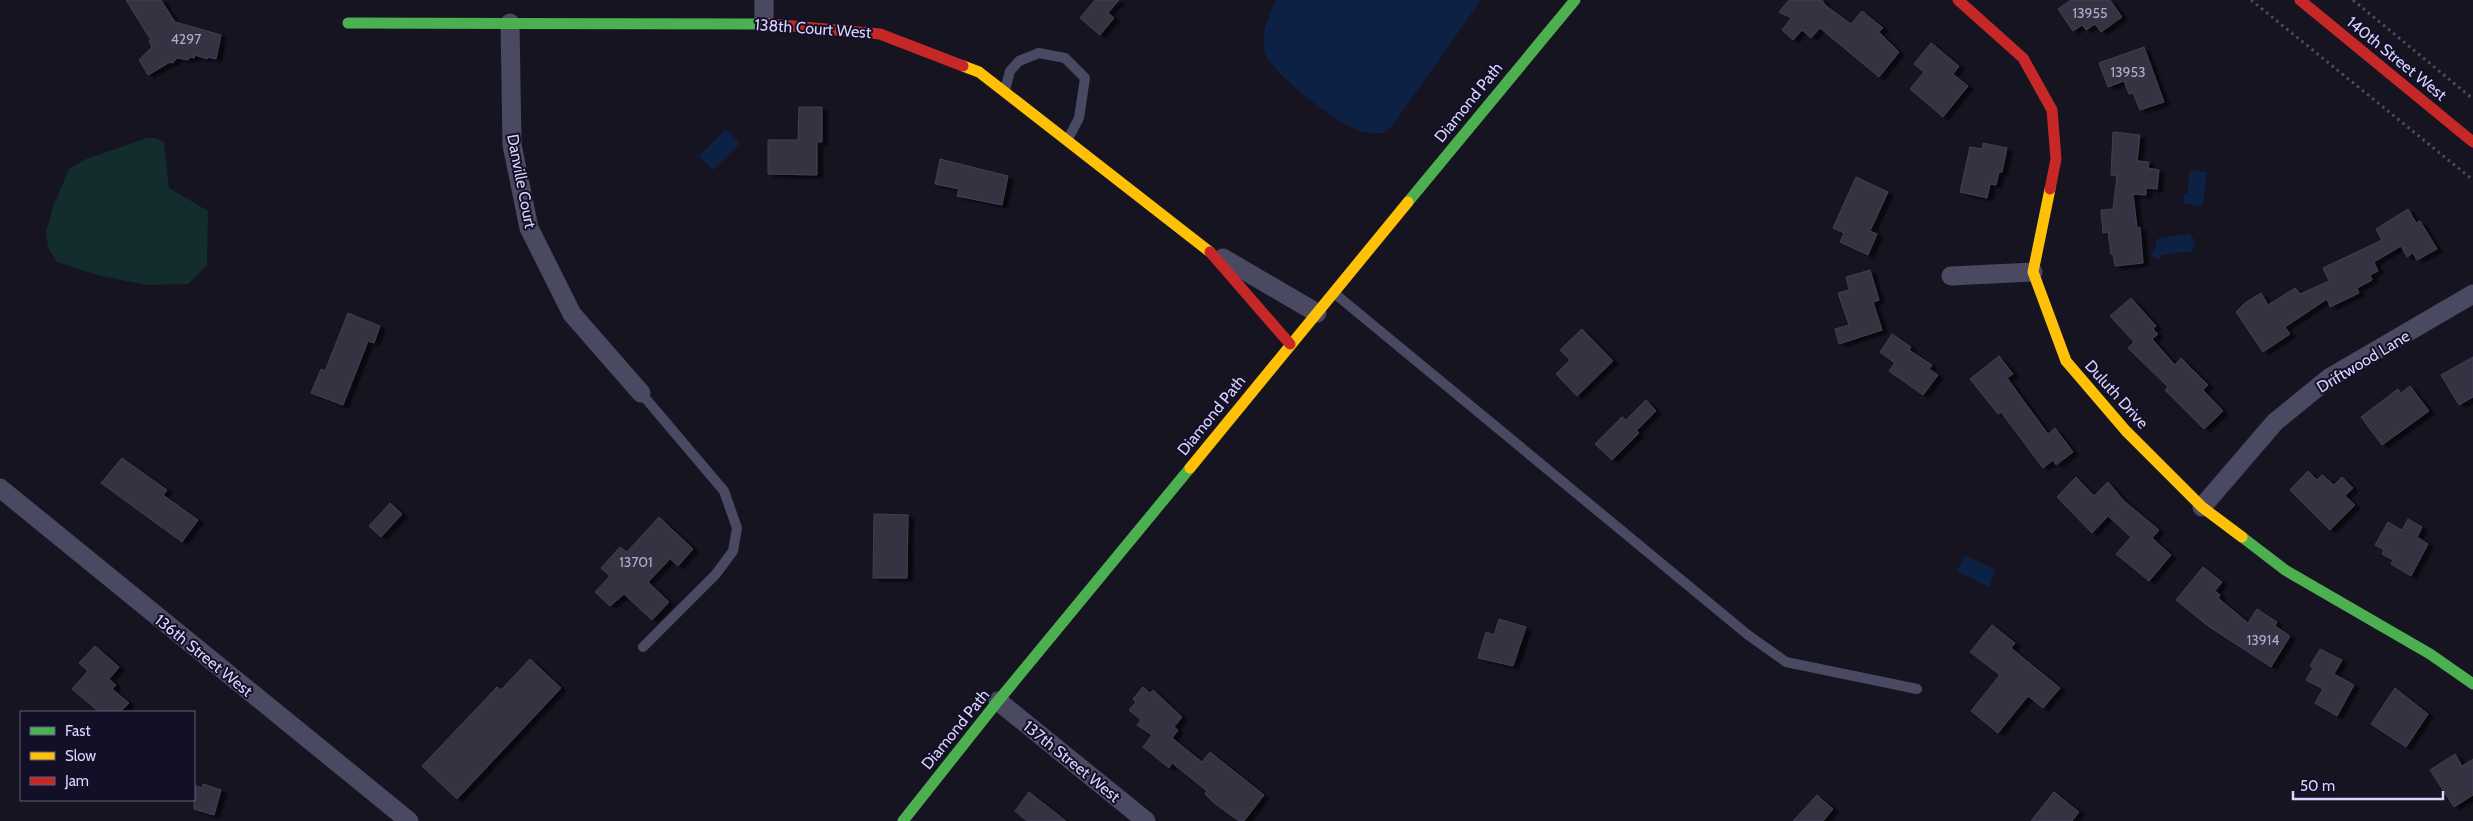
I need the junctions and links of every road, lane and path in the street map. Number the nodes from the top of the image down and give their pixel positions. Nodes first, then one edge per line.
1 (764, 0) edge
2 (1573, 0) edge
3 (1958, 0) edge
4 (2251, 0) edge
5 (2300, 0) edge
6 (2353, 0) edge
7 (764, 23) junction
8 (348, 24) dead end
9 (510, 24) junction
10 (1005, 91) junction
11 (2473, 99) edge
12 (1068, 138) junction
13 (2473, 142) edge
14 (2473, 180) edge
15 (1209, 250) junction
16 (2034, 272) junction
17 (1951, 276) dead end
18 (1333, 293) junction
19 (2473, 294) edge
20 (1317, 313) junction
21 (1290, 344) junction
22 (641, 393) joint
23 (0, 488) edge
24 (2202, 507) junction
25 (644, 647) dead end
26 (2473, 684) edge
27 (1917, 689) dead end
28 (998, 701) junction
29 (409, 821) edge
30 (902, 821) edge
31 (1146, 821) edge

1 - 7 street
2 - 18 street, Diamond Path
3 - 16 street
4 - 14 path
5 - 13 street, 140th Street West
6 - 11 path
7 - 9 street, 138th Court West
7 - 10 street, 138th Court West
8 - 9 street, 138th Court West
9 - 22 street, Danville Court
10 - 12 street, 138th Court West
10 - 12 lane
12 - 15 street, 138th Court West
15 - 20 street, 138th Court West
15 - 21 street, 138th Court West
16 - 17 street
16 - 24 street, Duluth Drive
18 - 20 street, Diamond Path
18 - 27 lane
19 - 24 street, Driftwood Lane
20 - 21 street, Diamond Path
21 - 28 street, Diamond Path
22 - 25 lane
23 - 29 street, 136th Street West
24 - 26 street, Duluth Drive
28 - 30 street, Diamond Path
28 - 31 street, 137th Street West

